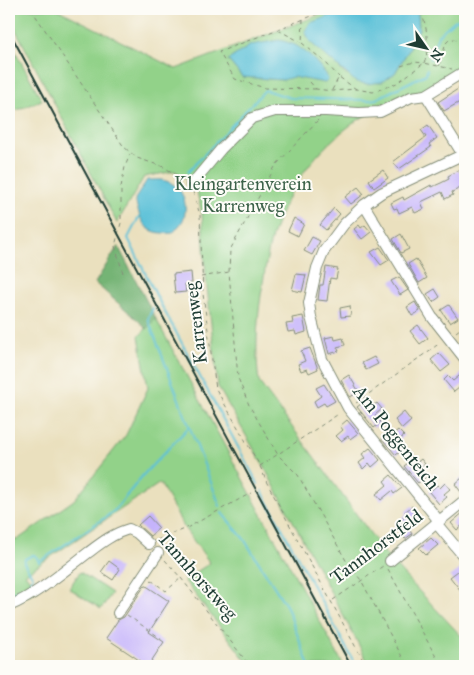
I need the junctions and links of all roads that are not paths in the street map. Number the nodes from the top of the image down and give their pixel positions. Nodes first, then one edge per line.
1 (465, 71) edge
2 (426, 95) junction
3 (464, 157) edge
4 (191, 185) road end
5 (364, 205) junction
6 (465, 359) edge
7 (465, 500) edge
8 (438, 522) junction
9 (149, 544) road end
10 (158, 553) road end
11 (465, 558) edge
12 (388, 562) road end
13 (9, 606) edge
14 (119, 611) road end

1 - 2 street
2 - 3 street
2 - 4 street
3 - 5 street, Am Poggenteich
5 - 6 street
5 - 8 street, Am Poggenteich
7 - 8 street, Tannhorstfeld
8 - 11 street, Am Poggenteich
8 - 12 street, Tannhorstfeld
9 - 13 street, Tannhorstweg
10 - 14 street

